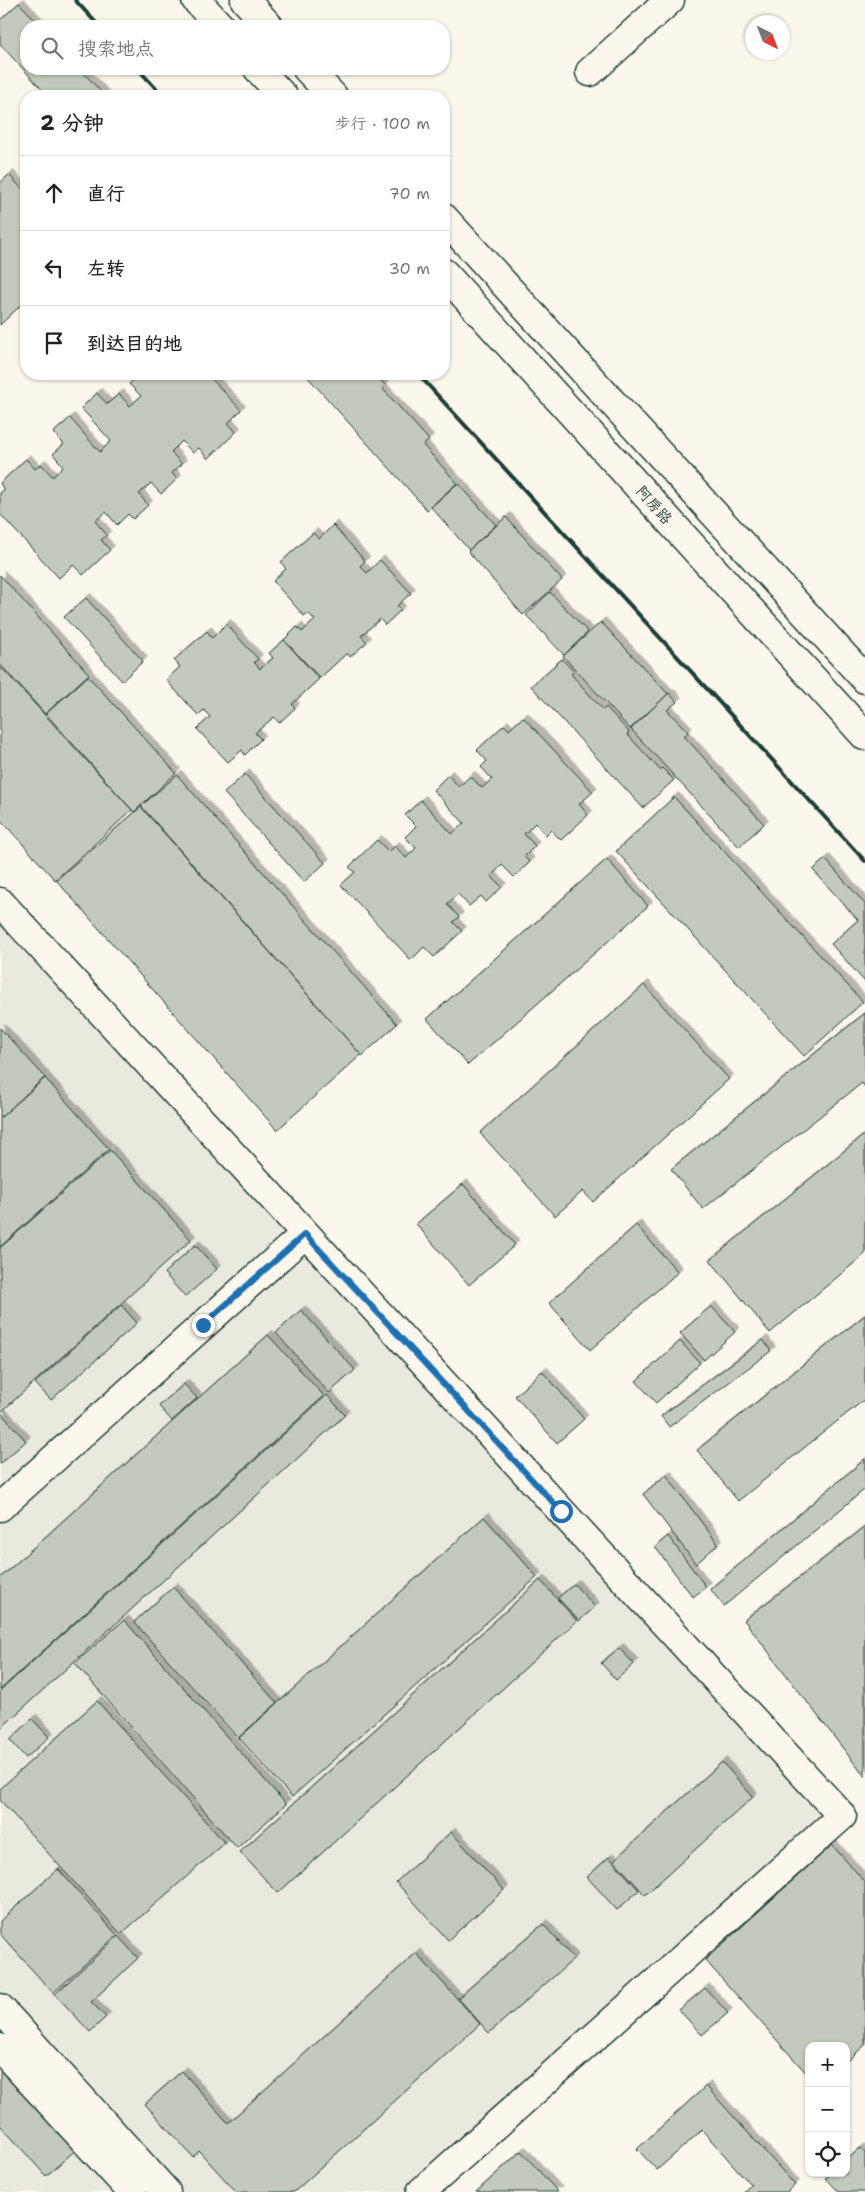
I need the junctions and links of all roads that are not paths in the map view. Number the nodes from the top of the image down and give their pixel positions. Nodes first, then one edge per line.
1 (196, 0) edge
2 (245, 0) edge
3 (670, 0) edge
4 (214, 20) edge
5 (263, 20) edge
6 (590, 72) dead end
7 (264, 75) edge
8 (313, 75) edge
9 (277, 90) edge
10 (326, 90) edge
11 (450, 225) edge
12 (450, 280) edge
13 (865, 679) edge
14 (865, 736) edge
15 (0, 902) edge
16 (305, 1234) junction
17 (0, 1506) edge
18 (0, 2008) edge
19 (0, 2048) edge
20 (132, 2192) edge
21 (166, 2192) edge
22 (420, 2192) edge

1 - 4 street
2 - 5 street
3 - 6 street
7 - 9 street
8 - 10 street
11 - 13 street
12 - 14 street, 阿房路
15 - 16 street
16 - 17 street
16 - 22 street
18 - 21 street
19 - 20 street

